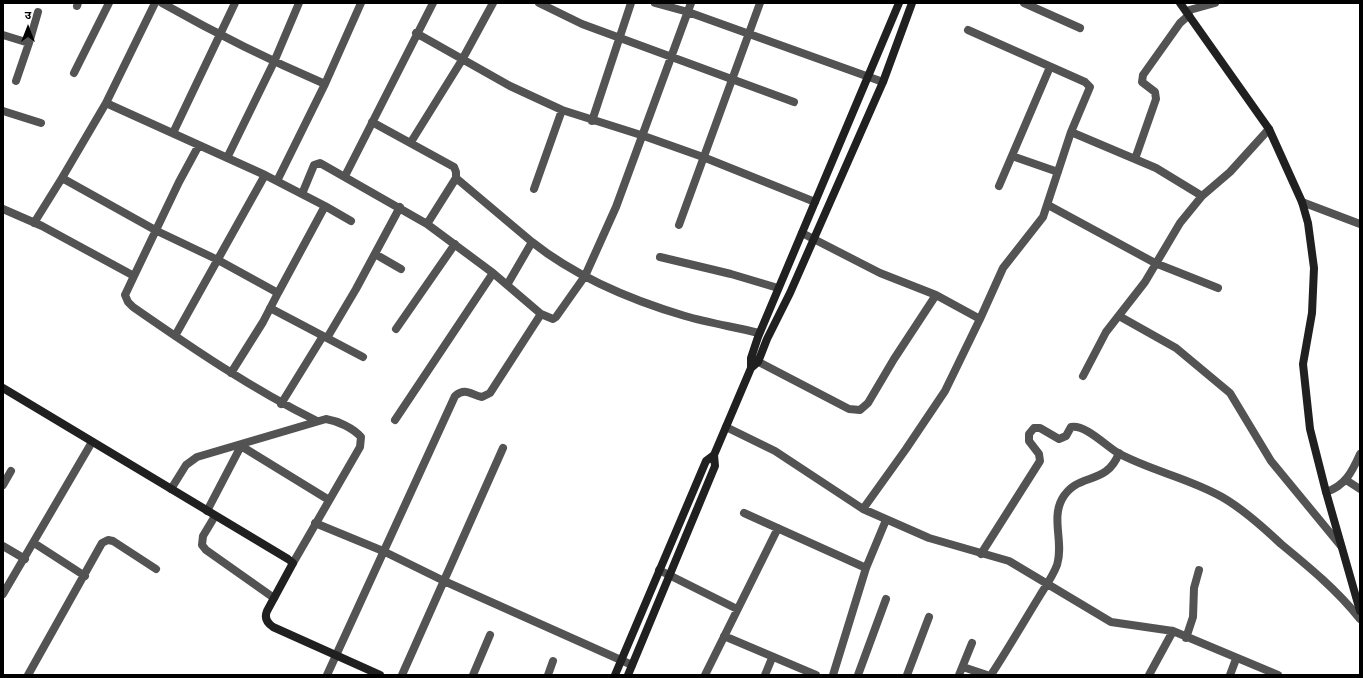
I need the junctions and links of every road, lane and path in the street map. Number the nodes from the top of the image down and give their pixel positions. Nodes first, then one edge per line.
1 (109, 3) edge
2 (155, 3) edge
3 (162, 3) edge
4 (235, 3) edge
5 (299, 3) edge
6 (361, 3) edge
7 (433, 3) edge
8 (493, 3) edge
9 (539, 3) edge
10 (631, 3) edge
11 (655, 3) edge
12 (691, 3) edge
13 (760, 3) edge
14 (899, 3) edge
15 (912, 3) edge
16 (1024, 3) edge
17 (1180, 3) edge
18 (1215, 3) edge
19 (38, 12) dead end
20 (688, 12) junction
21 (1188, 13) junction
22 (1080, 28) dead end
23 (968, 30) dead end
24 (416, 33) junction
25 (3, 35) edge
26 (749, 35) junction
27 (219, 36) junction
28 (619, 37) junction
29 (29, 43) junction
30 (670, 56) junction
31 (462, 60) junction
32 (274, 62) junction
33 (1050, 67) junction
34 (74, 73) dead end
35 (869, 76) junction
36 (732, 79) junction
37 (16, 81) dead end
38 (883, 82) junction
39 (325, 84) junction
40 (794, 102) dead end
41 (106, 103) junction
42 (3, 110) edge
43 (562, 110) junction
44 (592, 120) junction
45 (372, 122) junction
46 (41, 123) dead end
47 (1269, 129) junction
48 (1071, 132) junction
49 (172, 133) junction
50 (641, 135) junction
51 (412, 142) junction
52 (199, 145) junction
53 (1012, 156) junction
54 (704, 157) junction
55 (227, 158) junction
56 (1134, 159) junction
57 (1058, 172) junction
58 (265, 175) junction
59 (345, 176) junction
60 (62, 178) junction
61 (456, 178) junction
62 (277, 181) junction
63 (999, 186) dead end
64 (534, 189) dead end
65 (302, 194) junction
66 (1202, 196) junction
67 (815, 202) junction
68 (1302, 202) junction
69 (1048, 205) junction
70 (325, 206) junction
71 (400, 207) junction
72 (3, 209) edge
73 (351, 221) dead end
74 (34, 223) junction
75 (427, 224) junction
76 (1360, 224) edge
77 (679, 225) dead end
78 (157, 231) junction
79 (802, 233) junction
80 (814, 238) junction
81 (532, 242) junction
82 (455, 244) junction
83 (375, 254) junction
84 (660, 257) dead end
85 (218, 260) junction
86 (1155, 263) junction
87 (401, 269) dead end
88 (493, 273) junction
89 (134, 276) junction
90 (586, 276) junction
91 (507, 285) junction
92 (778, 288) junction
93 (1218, 288) dead end
94 (278, 294) junction
95 (936, 295) junction
96 (270, 308) junction
97 (541, 314) junction
98 (1119, 316) junction
99 (980, 319) junction
100 (396, 329) dead end
101 (759, 333) junction
102 (175, 336) junction
103 (325, 337) junction
104 (363, 357) dead end
105 (754, 360) junction
106 (231, 373) junction
107 (1083, 376) dead end
108 (3, 388) edge
109 (281, 404) junction
110 (395, 420) dead end
111 (317, 421) junction
112 (726, 427) junction
113 (92, 442) junction
114 (240, 446) junction
115 (503, 448) dead end
116 (1119, 453) junction
117 (1360, 454) edge
118 (714, 455) junction
119 (11, 471) dead end
120 (1346, 480) junction
121 (3, 485) edge
122 (171, 489) junction
123 (1360, 489) edge
124 (1326, 492) junction
125 (329, 500) junction
126 (863, 509) junction
127 (207, 511) junction
128 (744, 513) dead end
129 (215, 516) junction
130 (886, 520) junction
131 (315, 523) junction
132 (778, 528) junction
133 (34, 543) junction
134 (3, 546) edge
135 (1341, 546) junction
136 (383, 551) junction
137 (981, 554) junction
138 (25, 559) junction
139 (293, 563) junction
140 (866, 568) junction
141 (156, 569) dead end
142 (658, 570) junction
143 (1199, 570) dead end
144 (668, 575) junction
145 (85, 576) junction
146 (444, 581) junction
147 (1047, 582) junction
148 (3, 594) edge
149 (274, 598) junction
150 (886, 599) dead end
151 (737, 609) junction
152 (1360, 611) edge
153 (929, 617) dead end
154 (1360, 619) edge
155 (1173, 632) junction
156 (490, 635) dead end
157 (724, 636) junction
158 (1186, 638) junction
159 (972, 643) dead end
160 (335, 655) junction
161 (772, 658) junction
162 (1236, 659) junction
163 (621, 660) junction
164 (553, 661) dead end
165 (632, 665) junction
166 (961, 671) edge
167 (811, 674) edge
168 (28, 675) edge
169 (327, 675) edge
170 (380, 675) edge
171 (402, 675) edge
172 (473, 675) edge
173 (548, 675) edge
174 (615, 675) edge
175 (628, 675) edge
176 (705, 675) edge
177 (765, 675) edge
178 (833, 675) edge
179 (858, 675) edge
180 (907, 675) edge
181 (986, 675) edge
182 (991, 675) edge
183 (1149, 675) edge
184 (1230, 675) edge
185 (1278, 675) edge

1 - 34 street
2 - 41 street
3 - 27 street
4 - 27 street
5 - 32 street
6 - 39 street
7 - 24 street
8 - 31 street
9 - 28 street
10 - 28 street
11 - 20 street
12 - 20 street
13 - 26 street
14 - 35 street
15 - 38 street
16 - 22 street
17 - 21 street
18 - 21 street
19 - 29 street
20 - 26 street
20 - 30 street
21 - 47 street
21 - 56 street
23 - 33 street
24 - 31 street
24 - 45 street
25 - 29 street
26 - 35 street
26 - 36 street
27 - 32 street
27 - 49 street
28 - 30 street
28 - 44 street
29 - 37 street
30 - 36 street
30 - 50 street
31 - 43 street
31 - 51 street
32 - 39 street
32 - 55 street
33 - 48 street
33 - 53 street
35 - 38 street
35 - 67 street
36 - 40 street
36 - 54 street
38 - 80 street
39 - 62 street
41 - 49 street
41 - 60 street
42 - 46 street
43 - 44 street
43 - 64 street
44 - 50 street
45 - 51 street
45 - 59 street
47 - 66 street
47 - 68 street
48 - 56 street
48 - 57 street
49 - 52 street
50 - 54 street
50 - 90 street
51 - 61 street
52 - 55 street
52 - 78 street
53 - 57 street
53 - 63 street
54 - 67 street
54 - 77 street
55 - 58 street
56 - 66 street
57 - 69 street
58 - 62 street
58 - 85 street
59 - 65 street
59 - 71 street
60 - 74 street
60 - 78 street
61 - 75 street
61 - 81 street
62 - 65 street
65 - 70 street
66 - 86 street
67 - 79 street
68 - 76 street
68 - 124 street
69 - 86 street
69 - 99 street
70 - 73 street
70 - 94 street
71 - 75 street
71 - 83 street
72 - 74 street
74 - 89 street
75 - 82 street
78 - 85 street
78 - 89 street
79 - 80 street
79 - 92 street
80 - 95 street
80 - 105 street
81 - 90 street
81 - 91 street
82 - 88 street
82 - 100 street
83 - 87 street
83 - 103 street
84 - 92 street
85 - 94 street
85 - 102 street
86 - 93 street
86 - 98 street
88 - 91 street
88 - 110 street
89 - 102 street
90 - 97 street
90 - 101 street
91 - 97 street
92 - 101 street
94 - 96 street
95 - 99 street
95 - 105 street
96 - 103 street
96 - 106 street
97 - 136 street
98 - 107 street
98 - 135 street
99 - 126 street
101 - 105 street
102 - 106 street
103 - 104 street
103 - 109 street
105 - 112 street
106 - 109 street
108 - 113 street
109 - 111 street
111 - 114 street
111 - 125 street
112 - 118 street
112 - 126 street
113 - 122 street
113 - 133 street
114 - 122 street
114 - 125 street
114 - 127 street
115 - 146 street
116 - 137 street
116 - 147 street
116 - 154 street
117 - 120 street
118 - 142 street
118 - 144 street
119 - 121 street
120 - 123 street
120 - 124 street
122 - 127 street
124 - 135 street
125 - 131 street
126 - 130 street
127 - 129 street
128 - 132 street
129 - 139 street
129 - 149 street
130 - 137 street
130 - 140 street
131 - 136 street
131 - 139 street
132 - 140 street
132 - 151 street
133 - 138 street
133 - 145 street
134 - 138 street
135 - 152 street
136 - 146 street
136 - 160 street
137 - 147 street
138 - 148 street
139 - 149 street
140 - 178 street
141 - 145 street
142 - 144 street
142 - 163 street
143 - 158 street
144 - 151 street
144 - 165 street
145 - 168 street
146 - 163 street
146 - 171 street
147 - 155 street
147 - 182 street
149 - 160 street
150 - 179 street
151 - 157 street
153 - 180 street
155 - 158 street
155 - 183 street
156 - 172 street
157 - 161 street
157 - 176 street
158 - 162 street
159 - 166 street
160 - 169 street
160 - 170 street
161 - 167 street
161 - 177 street
162 - 184 street
162 - 185 street
163 - 165 street
163 - 174 street
164 - 173 street
165 - 175 street
166 - 181 street

